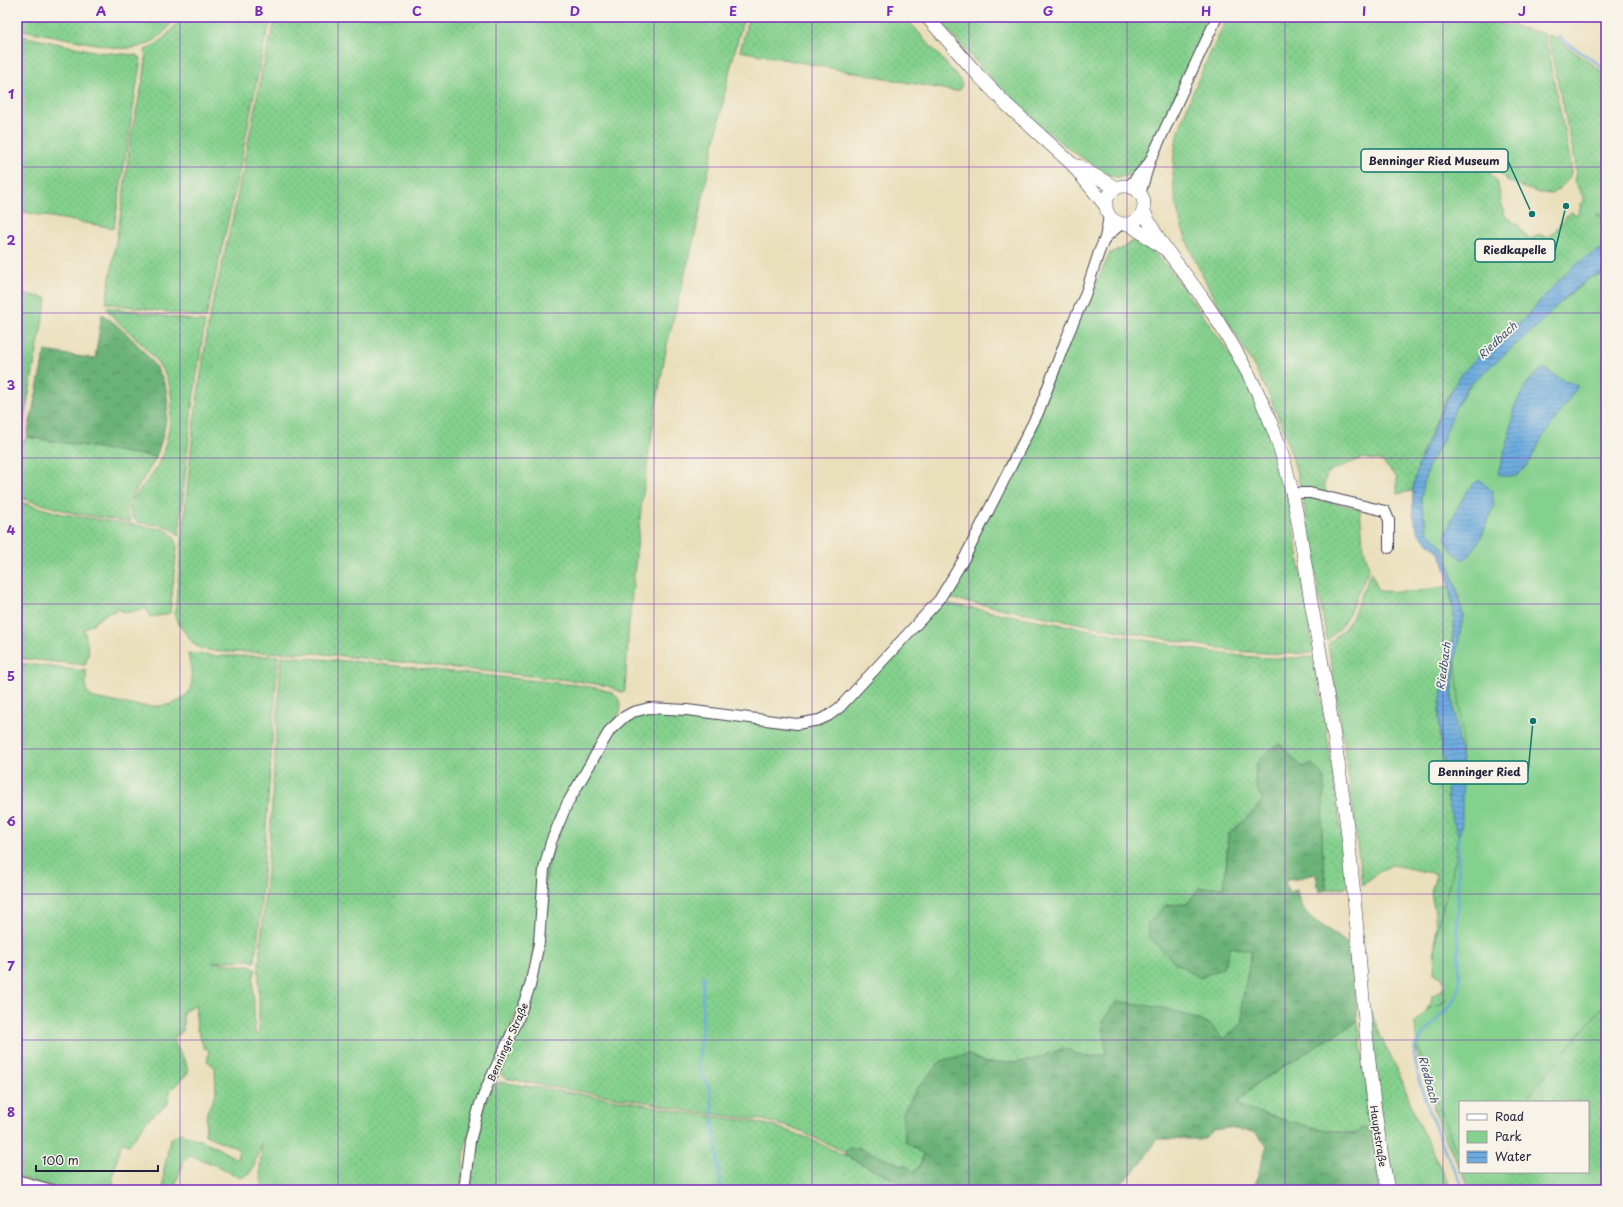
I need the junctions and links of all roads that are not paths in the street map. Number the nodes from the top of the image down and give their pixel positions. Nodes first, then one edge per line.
1 (927, 17) edge
2 (1218, 17) edge
3 (1150, 161) junction
4 (1072, 164) junction
5 (1122, 187) junction
6 (1140, 194) junction
7 (1143, 209) junction
8 (1107, 211) junction
9 (1125, 224) junction
10 (1105, 238) junction
11 (1166, 250) junction
12 (1292, 493) junction
13 (1389, 548) dead end
14 (17, 1180) edge
15 (1387, 1185) edge
16 (52, 1190) edge
17 (464, 1190) edge

1 - 4 main road
2 - 3 street
3 - 5 street
3 - 6 street
4 - 5 main road
4 - 8 main road
5 - 6 main road
5 - 8 main road
6 - 7 main road
7 - 9 main road
7 - 11 main road
8 - 9 main road
8 - 10 street, Benninger Straße
9 - 10 street
9 - 11 main road
10 - 17 street, Benninger Straße
11 - 12 main road, Hauptstraße
12 - 13 street
12 - 15 main road, Hauptstraße
14 - 16 street

